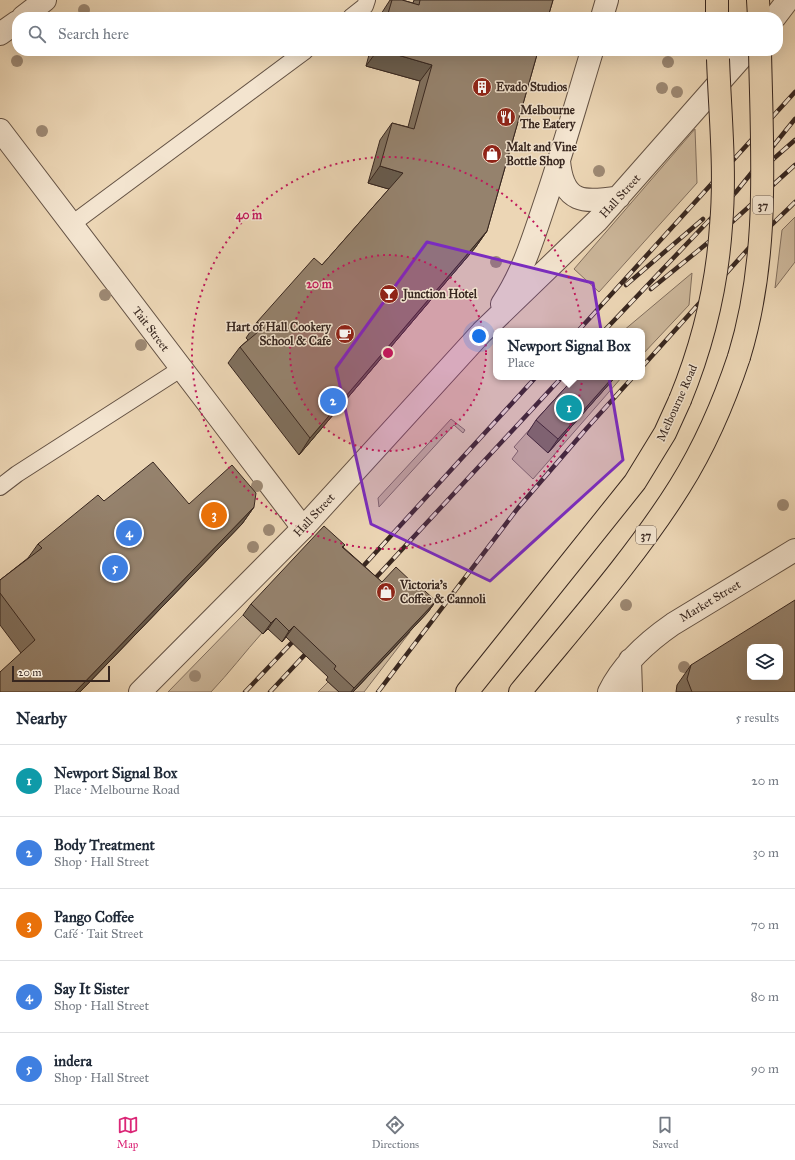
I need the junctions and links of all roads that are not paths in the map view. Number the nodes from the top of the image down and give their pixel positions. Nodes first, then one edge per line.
1 (45, 0) edge
2 (367, 0) edge
3 (607, 0) edge
4 (717, 0) edge
5 (788, 0) edge
6 (29, 12) edge
7 (357, 12) edge
8 (603, 12) edge
9 (717, 12) edge
10 (763, 12) edge
11 (12, 26) edge
12 (0, 34) edge
13 (299, 56) edge
14 (591, 56) edge
15 (718, 56) edge
16 (743, 56) edge
17 (760, 56) edge
18 (0, 130) edge
19 (559, 162) junction
20 (619, 197) junction
21 (72, 224) junction
22 (482, 332) junction
23 (182, 368) junction
24 (0, 487) edge
25 (302, 528) junction
26 (795, 550) edge
27 (630, 660) junction
28 (140, 692) edge
29 (467, 692) edge
30 (520, 692) edge
31 (609, 692) edge
32 (632, 692) edge

1 - 6 street
2 - 7 lane
3 - 8 street
4 - 9 main road
5 - 10 street
11 - 12 street
13 - 21 lane
14 - 19 street, Hall Street
15 - 29 main road, Melbourne Road, bridge
16 - 20 street, Hall Street
17 - 30 main road, 37, bridge
18 - 21 street, Tait Street
19 - 20 street
19 - 22 street, Hall Street
20 - 22 street, Hall Street
21 - 23 street, Tait Street
22 - 25 street, Hall Street
23 - 24 lane
23 - 25 street, Tait Street
25 - 28 street, Hall Street
26 - 27 street, Market Street
27 - 31 street, Market Street
27 - 32 street

